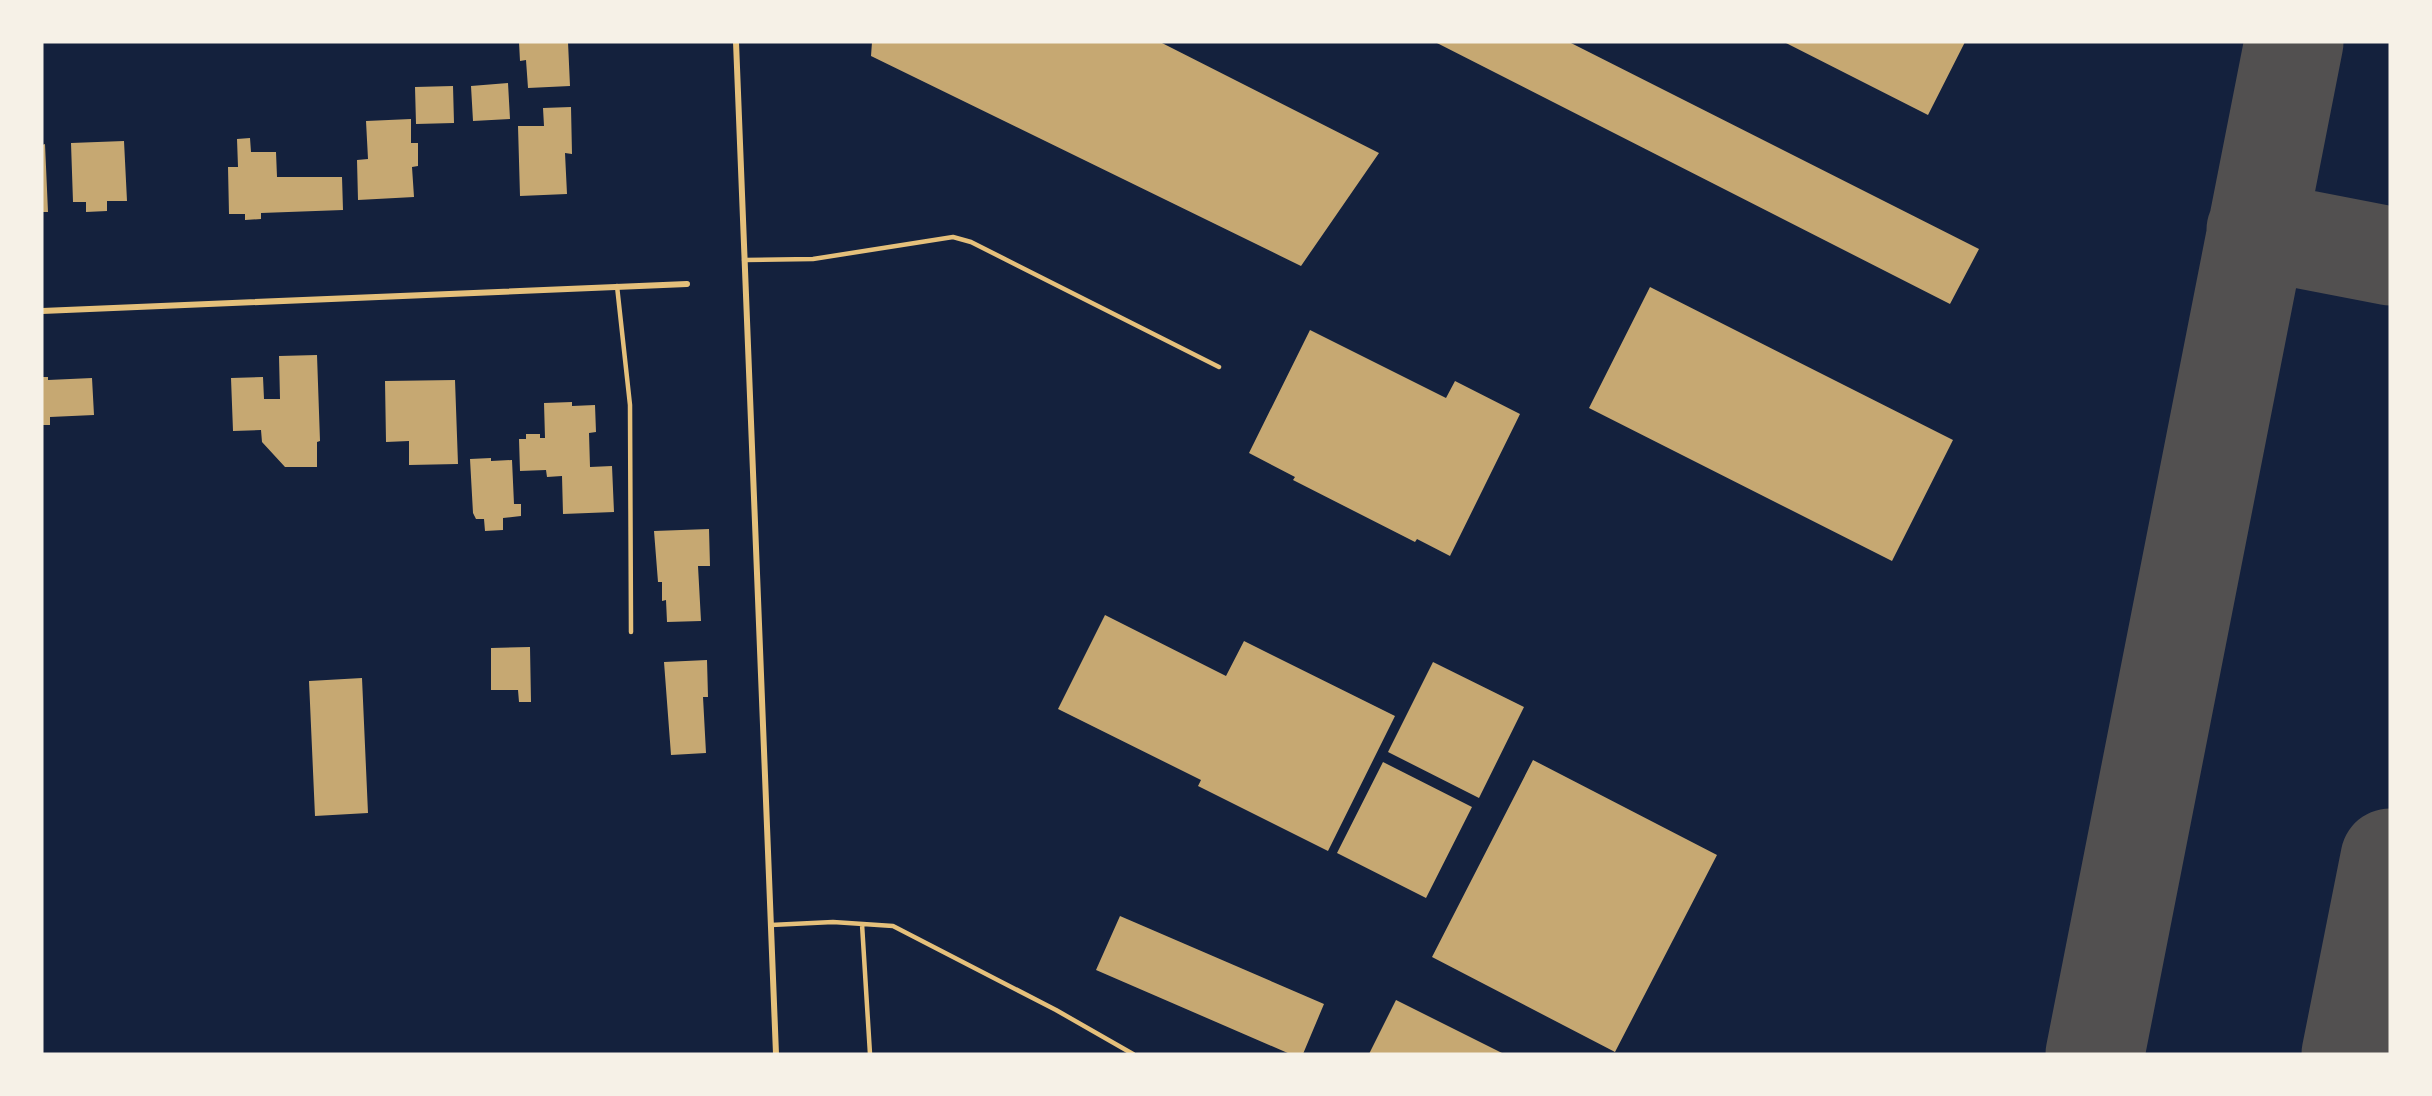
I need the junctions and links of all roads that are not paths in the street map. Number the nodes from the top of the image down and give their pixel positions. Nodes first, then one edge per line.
1 (736, 42) edge
2 (744, 260) junction
3 (687, 284) dead end
4 (617, 286) junction
5 (42, 311) edge
6 (1219, 368) dead end
7 (631, 632) dead end
8 (862, 924) junction
9 (771, 925) junction
10 (776, 1054) edge
11 (870, 1054) edge
12 (1133, 1054) edge

1 - 2 street
2 - 6 lane
2 - 9 street
3 - 4 street
4 - 5 street
4 - 7 lane
8 - 9 lane
8 - 11 lane
8 - 12 lane
9 - 10 street

